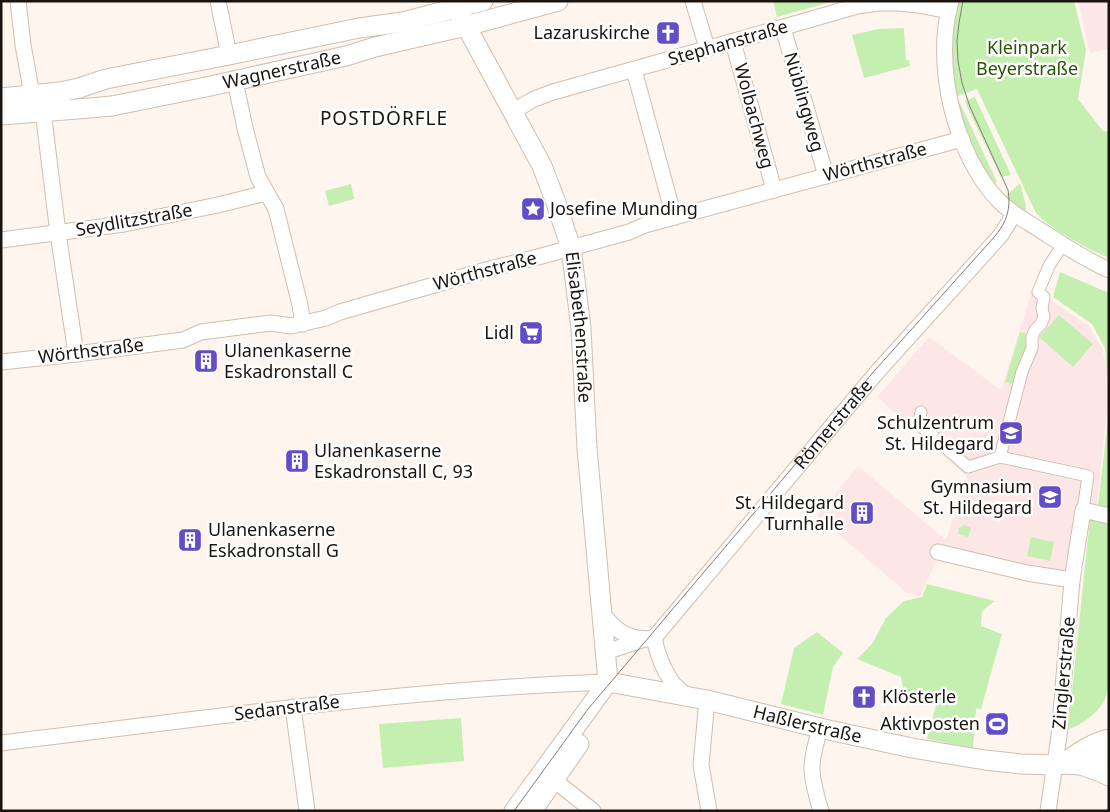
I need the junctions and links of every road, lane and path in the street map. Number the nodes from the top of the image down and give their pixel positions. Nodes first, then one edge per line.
1 (18, 1) edge
2 (218, 1) edge
3 (484, 1) edge
4 (558, 1) edge
5 (694, 1) edge
6 (455, 5) edge
7 (950, 6) edge
8 (466, 26) junction
9 (783, 28) junction
10 (733, 42) junction
11 (707, 48) junction
12 (229, 55) junction
13 (634, 70) junction
14 (235, 81) junction
15 (32, 95) junction
16 (1, 98) edge
17 (43, 111) junction
18 (512, 112) junction
19 (1, 115) edge
20 (962, 139) junction
21 (826, 176) junction
22 (774, 190) junction
23 (266, 193) junction
24 (1014, 214) junction
25 (674, 217) junction
26 (58, 233) junction
27 (1, 240) edge
28 (1063, 244) junction
29 (571, 248) junction
30 (1109, 270) edge
31 (303, 324) junction
32 (76, 354) junction
33 (1, 362) edge
34 (922, 412) dead end
35 (1000, 457) junction
36 (1083, 510) junction
37 (1109, 516) edge
38 (938, 552) dead end
39 (1072, 580) junction
40 (603, 615) junction
41 (650, 638) junction
42 (606, 652) junction
43 (615, 683) junction
44 (686, 696) junction
45 (707, 700) junction
46 (293, 707) junction
47 (593, 713) junction
48 (820, 728) junction
49 (1106, 741) edge
50 (1, 743) edge
51 (1058, 764) junction
52 (1081, 765) junction
53 (1109, 776) edge
54 (554, 780) junction
55 (307, 811) edge
56 (514, 811) edge
57 (532, 811) edge
58 (594, 811) edge
59 (708, 811) edge
60 (821, 811) edge
61 (1048, 811) edge

1 - 15 street
2 - 12 street
3 - 6 street, Wagnerstraße
4 - 8 street, Wagnerstraße
5 - 11 street
6 - 8 street, Elisabethenstraße
6 - 12 street, Wagnerstraße
7 - 9 street, Stephanstraße
7 - 20 street
8 - 14 street, Wagnerstraße
8 - 18 street, Elisabethenstraße
9 - 10 street, Stephanstraße
9 - 21 street, Nüblingweg
10 - 11 street, Stephanstraße
10 - 22 street, Wolbachweg
11 - 13 street, Stephanstraße
12 - 14 street
12 - 15 street, Wagnerstraße
13 - 18 street, Stephanstraße
13 - 25 street
14 - 17 street, Wagnerstraße
14 - 23 street
15 - 16 street, Wagnerstraße
17 - 19 street, Wagnerstraße
17 - 26 street
18 - 29 street, Elisabethenstraße
20 - 21 street, Wörthstraße
20 - 24 street
21 - 22 street, Wörthstraße
22 - 25 street, Wörthstraße
23 - 26 street, Seydlitzstraße
23 - 31 street
24 - 28 street
24 - 41 street, Römerstraße
25 - 29 street, Wörthstraße
26 - 27 street, Seydlitzstraße
26 - 32 street
28 - 30 street
28 - 35 street
29 - 31 street, Wörthstraße
29 - 40 street, Elisabethenstraße
31 - 32 street, Wörthstraße
32 - 33 street, Wörthstraße
34 - 35 street
35 - 36 street
36 - 37 street
36 - 39 street, Zinglerstraße
38 - 39 street
39 - 51 street, Zinglerstraße
40 - 41 street
40 - 42 street, Elisabethenstraße
41 - 42 street
41 - 44 street
42 - 43 street, Elisabethenstraße
43 - 44 street, Haßlerstraße
43 - 46 street, Sedanstraße
43 - 47 street
44 - 45 street, Haßlerstraße
45 - 48 street, Haßlerstraße
45 - 59 street
46 - 50 street, Sedanstraße
46 - 55 street
47 - 54 street
47 - 56 street
48 - 51 street, Haßlerstraße
48 - 60 street
49 - 51 street, Haßlerstraße
49 - 52 street, Haßlerstraße
51 - 52 street, Haßlerstraße
51 - 61 street, Zinglerstraße
52 - 53 street
54 - 57 street
54 - 58 street

